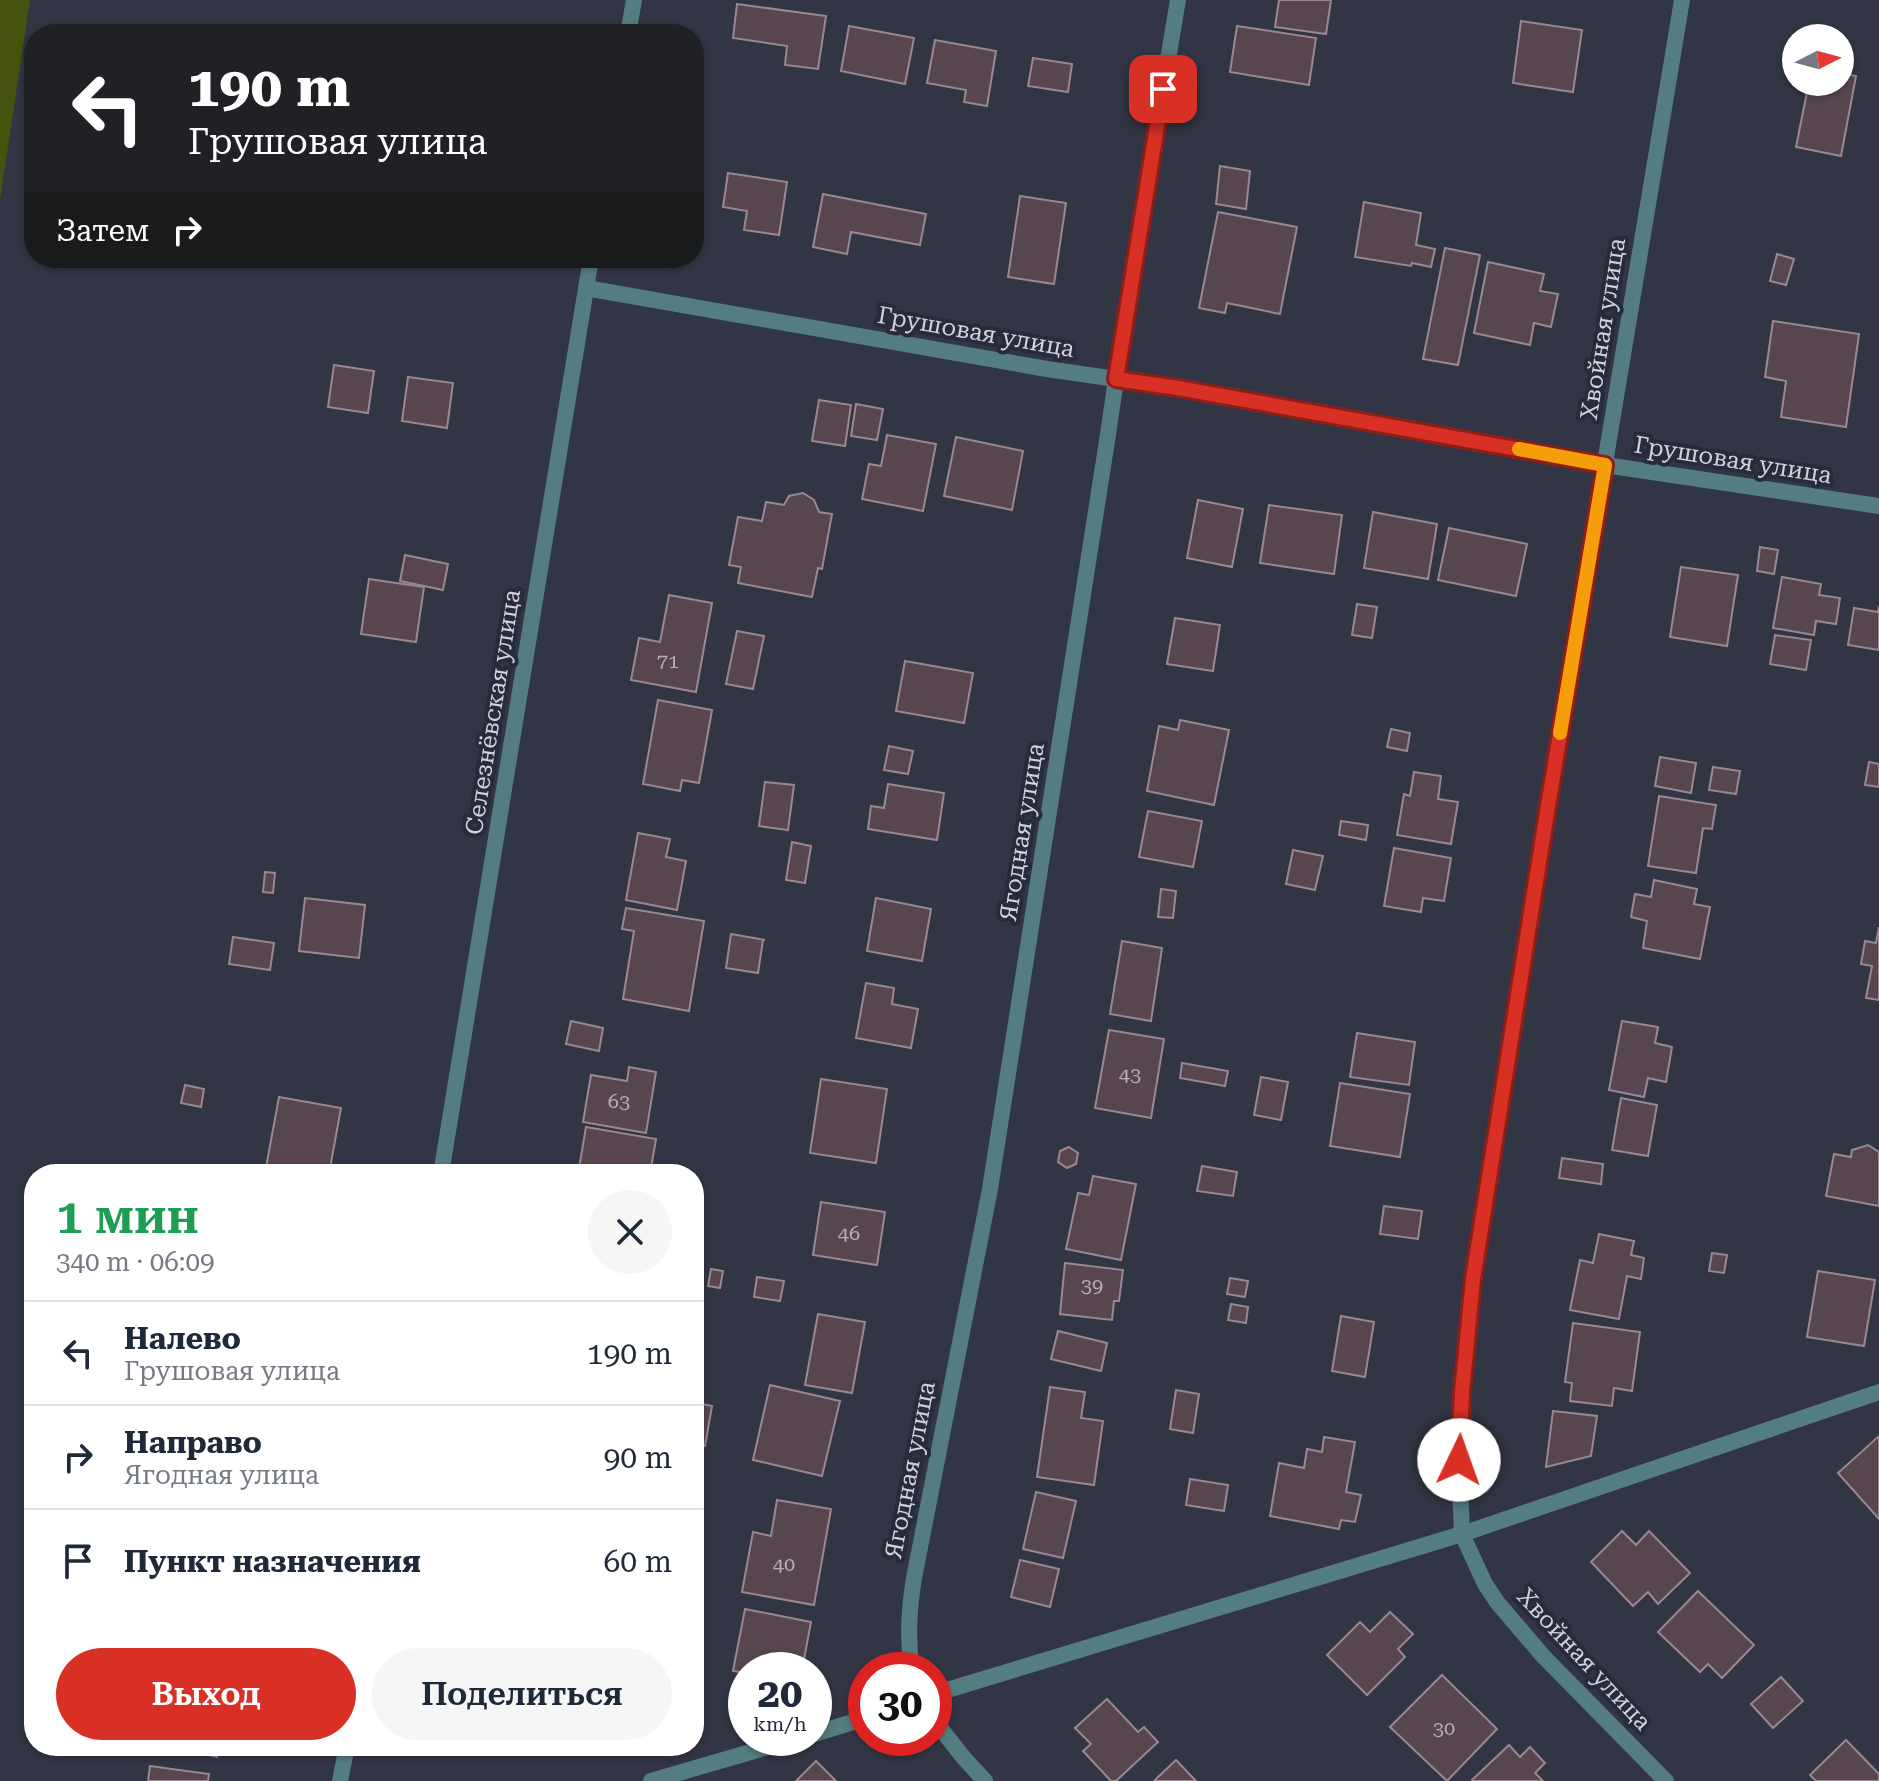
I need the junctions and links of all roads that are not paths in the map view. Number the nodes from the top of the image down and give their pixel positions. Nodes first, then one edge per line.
1 (634, 0) edge
2 (1178, 0) edge
3 (1682, 0) edge
4 (630, 24) edge
5 (589, 268) edge
6 (586, 288) junction
7 (1116, 379) junction
8 (1605, 465) junction
9 (1879, 506) edge
10 (443, 1164) edge
11 (1879, 1392) edge
12 (1462, 1534) junction
13 (909, 1652) edge
14 (952, 1689) edge
15 (952, 1743) edge
16 (345, 1756) edge
17 (737, 1756) edge
18 (340, 1781) edge
19 (651, 1781) edge
20 (985, 1781) edge
21 (1666, 1781) edge

1 - 4 street
2 - 7 street, Ягодная улица
3 - 8 street, Хвойная улица
5 - 6 street, Селезнёвская улица
6 - 7 street, Грушовая улица
6 - 10 street, Селезнёвская улица
7 - 8 street, Грушовая улица
7 - 13 street, Ягодная улица
8 - 9 street, Грушовая улица
8 - 12 street, Хвойная улица
11 - 12 street
12 - 14 street
12 - 21 street, Хвойная улица
15 - 20 street
16 - 18 street
17 - 19 street

